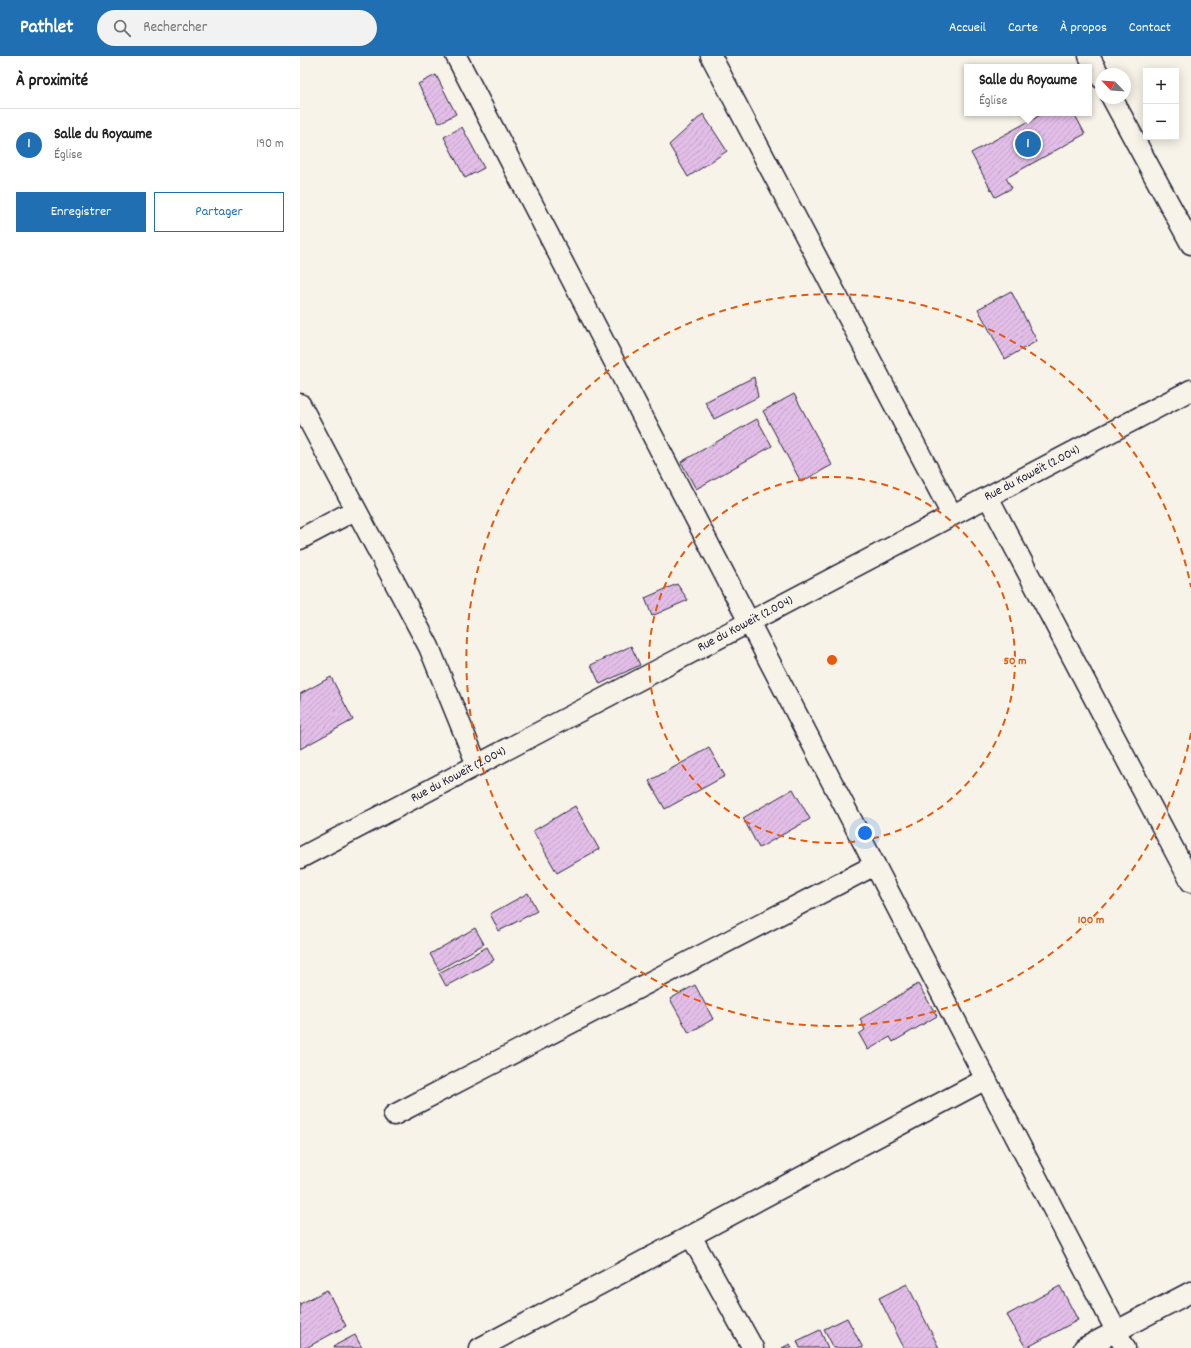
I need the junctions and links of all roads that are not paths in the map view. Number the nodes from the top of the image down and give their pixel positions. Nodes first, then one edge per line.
1 (456, 56) edge
2 (711, 56) edge
3 (1089, 56) edge
4 (1096, 68) edge
5 (1115, 104) edge
6 (1191, 244) edge
7 (1191, 390) edge
8 (300, 404) edge
9 (988, 497) junction
10 (355, 510) junction
11 (952, 515) junction
12 (300, 539) edge
13 (749, 622) junction
14 (477, 765) junction
15 (300, 858) edge
16 (875, 865) junction
17 (1191, 882) edge
18 (986, 1079) junction
19 (394, 1115) dead end
20 (691, 1236) junction
21 (1191, 1292) edge
22 (1121, 1340) edge
23 (480, 1348) edge
24 (753, 1348) edge
25 (1084, 1348) edge

1 - 13 street
2 - 11 street
3 - 4 street
5 - 6 street
7 - 9 street, Rue du Koweït (2.004)
8 - 10 street
9 - 11 street, Rue du Koweït (2.004)
9 - 17 street
10 - 12 street
10 - 14 street
11 - 13 street, Rue du Koweït (2.004)
13 - 14 street, Rue du Koweït (2.004)
13 - 16 street
14 - 15 street, Rue du Koweït (2.004)
16 - 18 street
16 - 19 street
18 - 20 street
18 - 22 street
20 - 23 street
20 - 24 street
21 - 22 street
22 - 25 street

